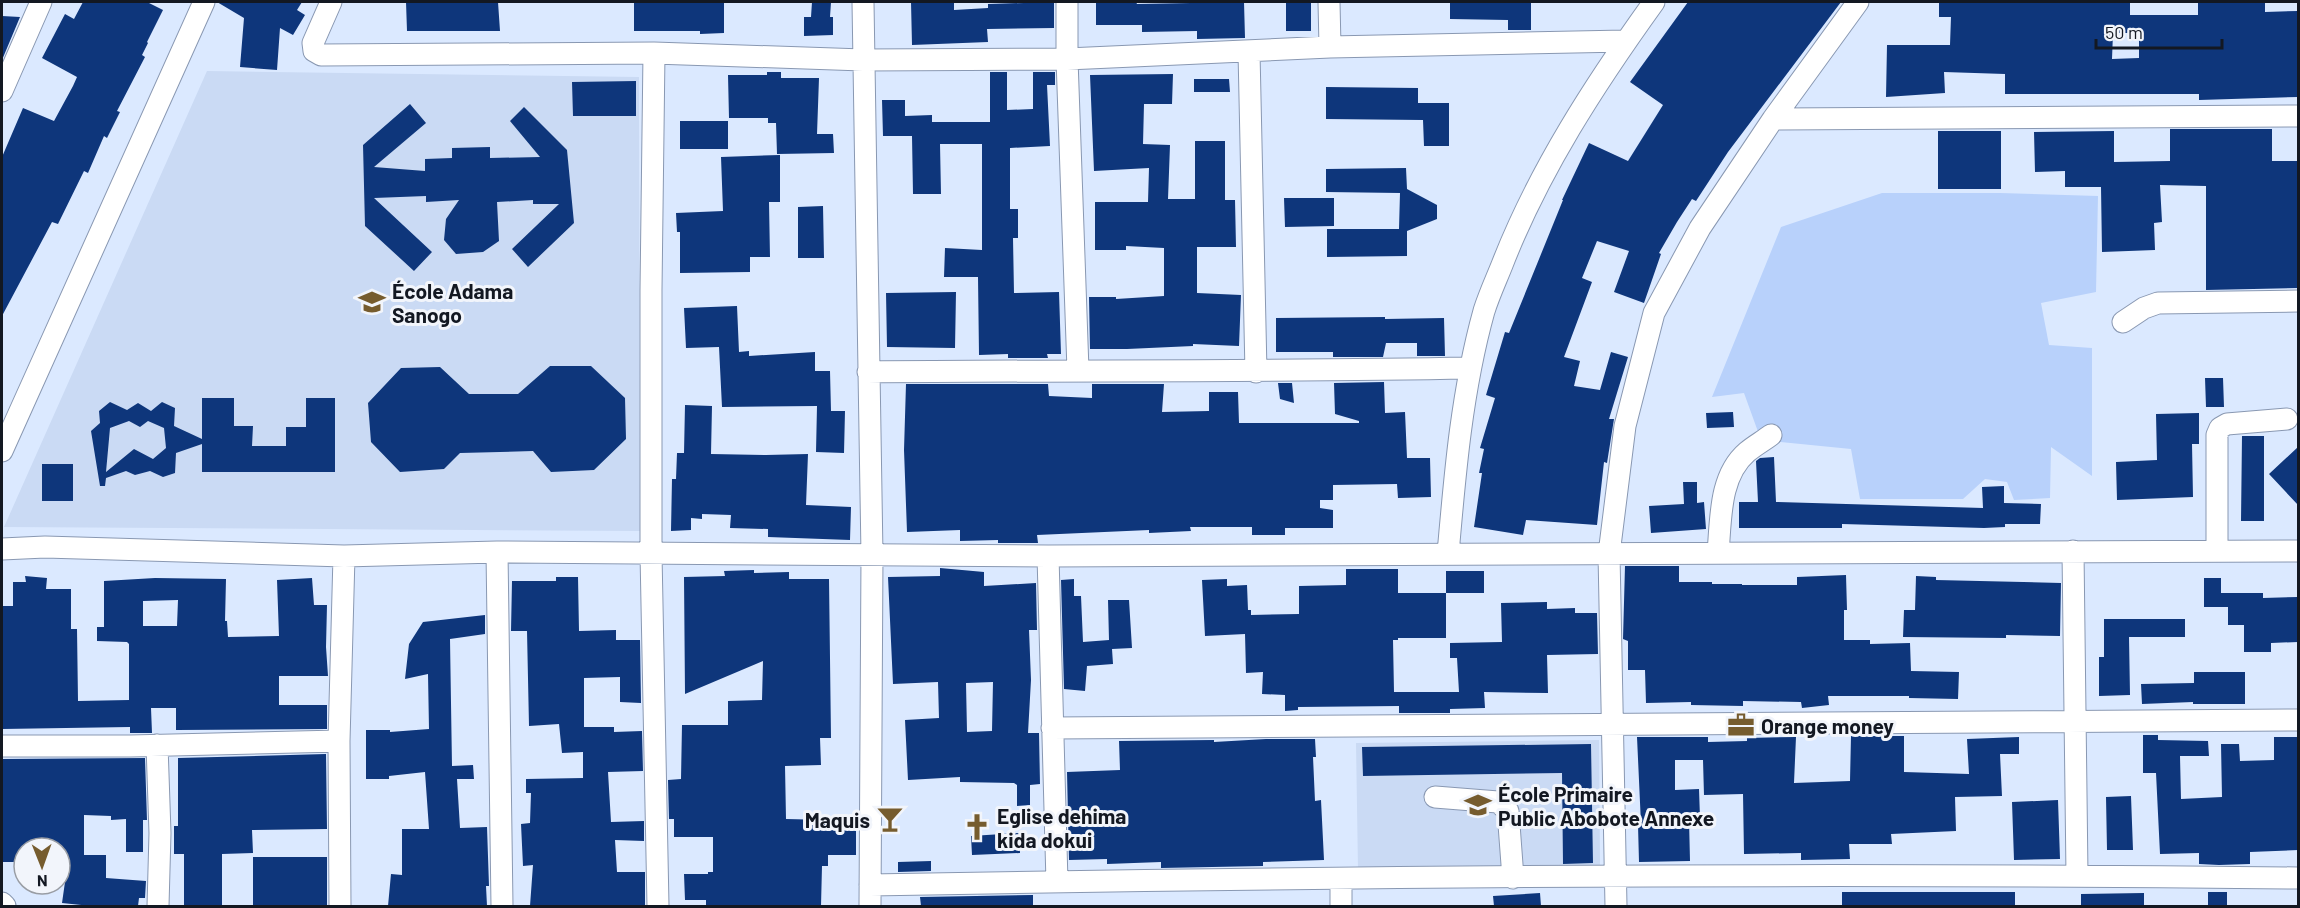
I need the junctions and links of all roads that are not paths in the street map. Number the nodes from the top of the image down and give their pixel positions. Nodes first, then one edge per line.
1 (41, 2) edge
2 (204, 2) edge
3 (331, 2) edge
4 (863, 2) edge
5 (1067, 2) edge
6 (1329, 2) edge
7 (1654, 2) edge
8 (1858, 2) edge
9 (1625, 41) junction
10 (1330, 47) junction
11 (1249, 52) junction
12 (654, 53) junction
13 (1067, 59) junction
14 (863, 60) junction
15 (2, 91) edge
16 (2298, 116) edge
17 (1773, 120) junction
18 (2298, 301) edge
19 (2123, 322) dead end
20 (1470, 368) junction
21 (1078, 370) junction
22 (868, 372) junction
23 (1256, 372) junction
24 (2287, 419) dead end
25 (1771, 435) dead end
26 (2, 451) edge
27 (2, 549) edge
28 (2298, 550) edge
29 (2073, 551) junction
30 (2217, 551) junction
31 (497, 552) junction
32 (1718, 553) junction
33 (651, 554) junction
34 (1448, 554) junction
35 (1608, 554) junction
36 (872, 555) junction
37 (344, 556) junction
38 (1048, 556) junction
39 (2298, 720) edge
40 (2074, 722) junction
41 (1613, 723) junction
42 (1053, 728) junction
43 (339, 741) junction
44 (2, 746) edge
45 (157, 746) junction
46 (1435, 796) dead end
47 (2077, 875) junction
48 (1615, 877) junction
49 (1513, 878) junction
50 (2298, 878) edge
51 (1341, 879) junction
52 (1057, 882) junction
53 (870, 885) junction
54 (2, 903) edge
55 (5, 906) edge
56 (158, 906) edge
57 (340, 906) edge
58 (502, 906) edge
59 (658, 906) edge
60 (870, 906) edge
61 (1341, 906) edge
62 (1616, 906) edge

1 - 15 street
2 - 26 street
3 - 12 street
4 - 14 street
5 - 13 street
6 - 10 street
7 - 9 street
8 - 17 street
9 - 10 street
9 - 20 street
10 - 11 street
11 - 13 street
11 - 23 street
12 - 14 street
12 - 33 street
13 - 14 street
13 - 21 street
14 - 22 street
16 - 17 street
17 - 35 street
18 - 19 street
20 - 23 street
20 - 34 street
21 - 22 street
21 - 23 street
22 - 36 street
24 - 30 street
25 - 32 street
27 - 37 street
28 - 30 street
29 - 30 street
29 - 32 street
29 - 40 street
31 - 33 street
31 - 37 street
31 - 58 street
32 - 35 street
33 - 36 street
33 - 59 street
34 - 35 street
34 - 38 street
35 - 41 street
36 - 38 street
36 - 53 street
37 - 43 street
38 - 42 street
39 - 40 street
40 - 41 street
40 - 47 street
41 - 42 street
41 - 48 street
42 - 52 street
43 - 45 street
43 - 57 street
44 - 45 street
45 - 56 street
46 - 49 street
47 - 48 street
47 - 50 street
48 - 49 street
48 - 62 street
49 - 51 street
51 - 52 street
51 - 61 street
52 - 53 street
53 - 60 street
54 - 55 street

